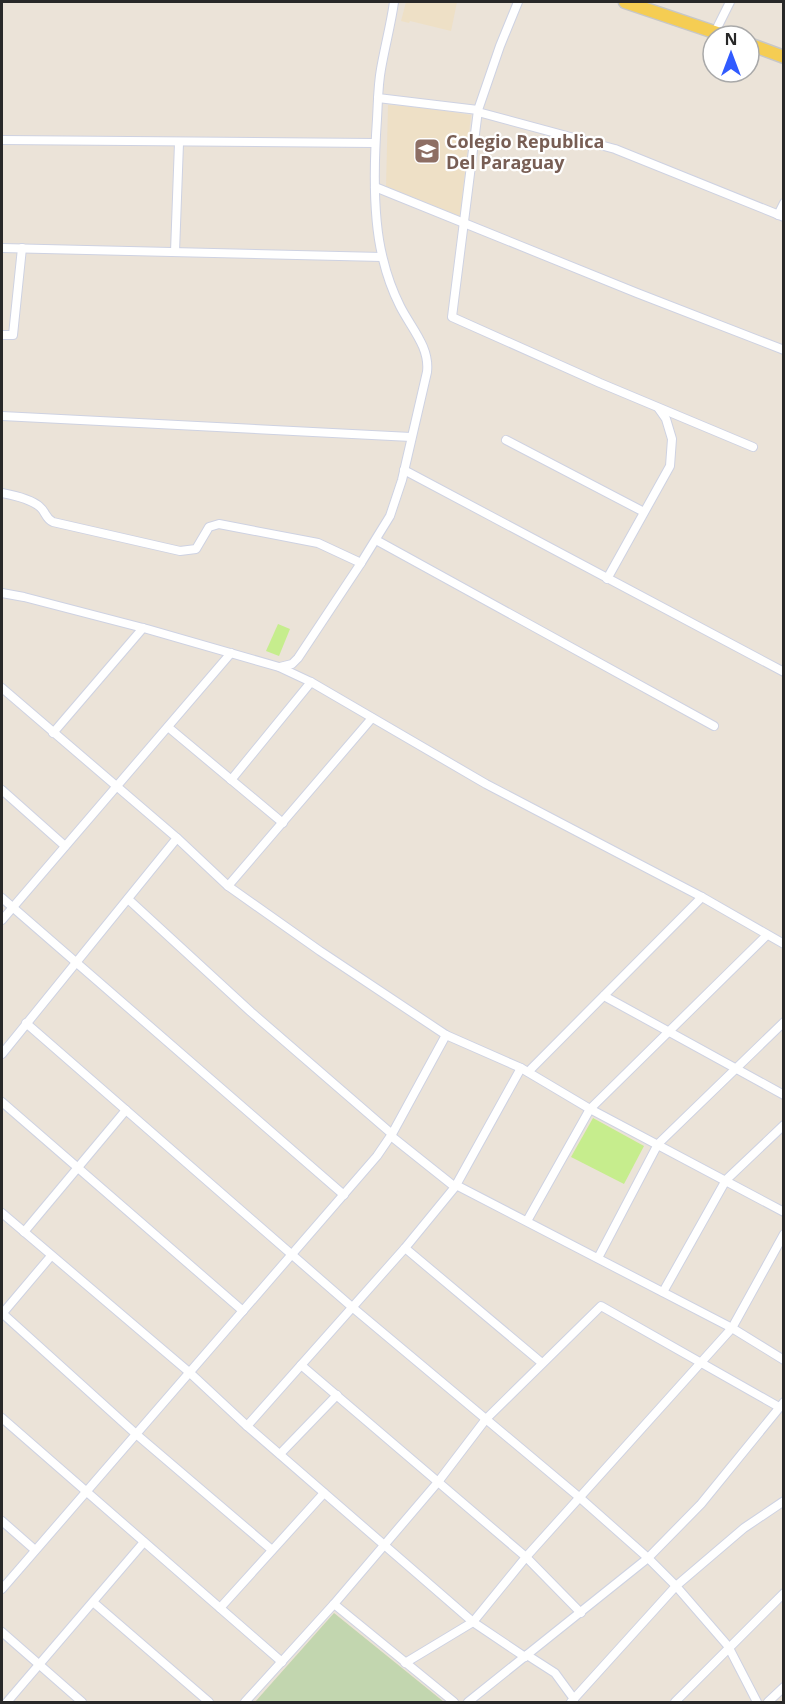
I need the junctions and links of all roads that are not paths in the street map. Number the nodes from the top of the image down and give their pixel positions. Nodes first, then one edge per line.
1 (394, 2) edge
2 (518, 2) edge
3 (625, 2) edge
4 (730, 2) edge
5 (724, 24) edge
6 (701, 27) edge
7 (761, 49) edge
8 (783, 57) edge
9 (378, 98) junction
10 (478, 111) junction
11 (2, 140) edge
12 (179, 143) junction
13 (375, 143) junction
14 (375, 188) junction
15 (783, 203) edge
16 (781, 216) edge
17 (463, 224) junction
18 (2, 248) edge
19 (22, 248) junction
20 (175, 252) junction
21 (382, 257) junction
22 (2, 335) edge
23 (783, 350) edge
24 (655, 406) junction
25 (2, 416) edge
26 (411, 437) junction
27 (506, 440) dead end
28 (753, 447) dead end
29 (404, 471) junction
30 (2, 493) edge
31 (644, 512) junction
32 (376, 540) junction
33 (361, 563) junction
34 (607, 579) junction
35 (2, 593) edge
36 (143, 628) junction
37 (231, 653) junction
38 (279, 667) junction
39 (783, 672) edge
40 (311, 682) junction
41 (2, 688) edge
42 (372, 718) junction
43 (714, 726) dead end
44 (168, 727) junction
45 (53, 733) junction
46 (231, 780) junction
47 (117, 786) junction
48 (2, 790) edge
49 (283, 823) junction
50 (177, 838) junction
51 (65, 846) junction
52 (228, 886) junction
53 (702, 897) junction
54 (2, 898) edge
55 (128, 899) junction
56 (12, 908) junction
57 (2, 920) edge
58 (767, 935) junction
59 (783, 944) edge
60 (76, 963) junction
61 (604, 996) junction
62 (783, 1022) edge
63 (26, 1023) junction
64 (668, 1032) junction
65 (446, 1035) junction
66 (2, 1054) edge
67 (736, 1068) junction
68 (525, 1070) junction
69 (783, 1095) edge
70 (2, 1102) edge
71 (590, 1109) junction
72 (126, 1110) junction
73 (783, 1125) edge
74 (392, 1135) junction
75 (658, 1144) junction
76 (78, 1168) junction
77 (726, 1180) junction
78 (456, 1186) junction
79 (344, 1195) junction
80 (783, 1212) edge
81 (2, 1213) edge
82 (527, 1221) junction
83 (24, 1232) junction
84 (783, 1234) edge
85 (405, 1248) junction
86 (293, 1253) junction
87 (51, 1256) junction
88 (598, 1258) junction
89 (663, 1292) junction
90 (352, 1307) junction
91 (243, 1311) junction
92 (2, 1313) edge
93 (732, 1328) junction
94 (783, 1360) edge
95 (700, 1362) junction
96 (542, 1363) junction
97 (301, 1365) junction
98 (189, 1372) junction
99 (337, 1395) junction
100 (781, 1404) edge
101 (2, 1418) edge
102 (486, 1419) junction
103 (247, 1426) junction
104 (136, 1434) junction
105 (280, 1454) junction
106 (438, 1482) junction
107 (86, 1491) junction
108 (324, 1492) junction
109 (579, 1497) junction
110 (783, 1501) edge
111 (2, 1521) edge
112 (144, 1542) junction
113 (384, 1544) junction
114 (35, 1550) junction
115 (272, 1550) junction
116 (526, 1557) junction
117 (648, 1558) junction
118 (676, 1586) junction
119 (2, 1589) edge
120 (783, 1593) edge
121 (93, 1602) junction
122 (334, 1604) junction
123 (220, 1608) junction
124 (581, 1613) junction
125 (474, 1622) junction
126 (2, 1632) edge
127 (729, 1648) junction
128 (526, 1656) junction
129 (282, 1662) junction
130 (405, 1663) junction
131 (40, 1665) junction
132 (783, 1687) edge
133 (573, 1701) edge
134 (7, 1702) edge
135 (82, 1702) edge
136 (209, 1702) edge
137 (244, 1702) edge
138 (454, 1702) edge
139 (468, 1702) edge
140 (675, 1702) edge
141 (757, 1702) edge
142 (768, 1702) edge

1 - 9 street
2 - 10 street
3 - 6 main road
4 - 5 street
7 - 8 main road
9 - 10 street
9 - 13 street
10 - 16 street
10 - 17 street
11 - 12 street
12 - 13 street
12 - 20 street
13 - 14 street
14 - 17 street
14 - 21 street
15 - 16 street
17 - 23 street
17 - 24 street
18 - 19 street
19 - 20 street
19 - 22 street
20 - 21 street
21 - 26 street
24 - 28 street
24 - 31 street
25 - 26 street
26 - 29 street
27 - 31 street
29 - 32 street
29 - 34 street
30 - 33 street
31 - 34 street
32 - 33 street
32 - 43 street
33 - 38 street
34 - 39 street
35 - 36 street
36 - 37 street
36 - 45 street
37 - 38 street
37 - 44 street
38 - 40 street
40 - 42 street
40 - 46 street
41 - 45 street
42 - 49 street
42 - 53 street
44 - 46 street
44 - 47 street
45 - 47 street
46 - 49 street
47 - 50 street
47 - 51 street
48 - 51 street
49 - 52 street
50 - 52 street
50 - 55 street
51 - 56 street
52 - 65 street
53 - 58 street
53 - 61 street
54 - 56 street
55 - 60 street
55 - 74 street
56 - 57 street
56 - 60 street
58 - 59 street
58 - 64 street
60 - 63 street
60 - 79 street
61 - 64 street
61 - 68 street
62 - 67 street
63 - 66 street
63 - 72 street
64 - 67 street
64 - 71 street
65 - 68 street
65 - 74 street
67 - 69 street
67 - 75 street
68 - 71 street
68 - 78 street
70 - 76 street
71 - 75 street
71 - 82 street
72 - 76 street
72 - 86 street
73 - 77 street
74 - 78 street
74 - 79 street
75 - 77 street
75 - 88 street
76 - 83 street
76 - 91 street
77 - 80 street
77 - 89 street
78 - 82 street
78 - 85 street
79 - 86 street
81 - 83 street
82 - 88 street
83 - 87 street
84 - 93 street
85 - 90 street
85 - 96 street
86 - 90 street
86 - 91 street
87 - 92 street
87 - 98 street
88 - 89 street
89 - 93 street
90 - 97 street
90 - 102 street
91 - 98 street
92 - 104 street
93 - 94 street
93 - 95 street
95 - 96 street
95 - 100 street
95 - 109 street
96 - 102 street
97 - 99 street
97 - 103 street
98 - 103 street
98 - 104 street
99 - 105 street
99 - 106 street
100 - 117 street
101 - 107 street
102 - 106 street
102 - 109 street
103 - 105 street
104 - 107 street
104 - 115 street
105 - 108 street
106 - 113 street
106 - 116 street
107 - 112 street
107 - 114 street
108 - 113 street
108 - 115 street
109 - 116 street
109 - 117 street
110 - 118 street
111 - 114 street
112 - 121 street
112 - 123 street
113 - 122 street
113 - 125 street
114 - 119 street
115 - 123 street
116 - 124 street
116 - 125 street
117 - 118 street
117 - 124 street
118 - 127 street
118 - 133 street
120 - 127 street
121 - 131 street
121 - 136 street
122 - 129 street
122 - 130 street
123 - 129 street
124 - 128 street
125 - 128 street
125 - 130 street
126 - 131 street
127 - 140 street
127 - 141 street
128 - 133 street
128 - 139 street
129 - 137 street
130 - 138 street
131 - 134 street
131 - 135 street
132 - 142 street

